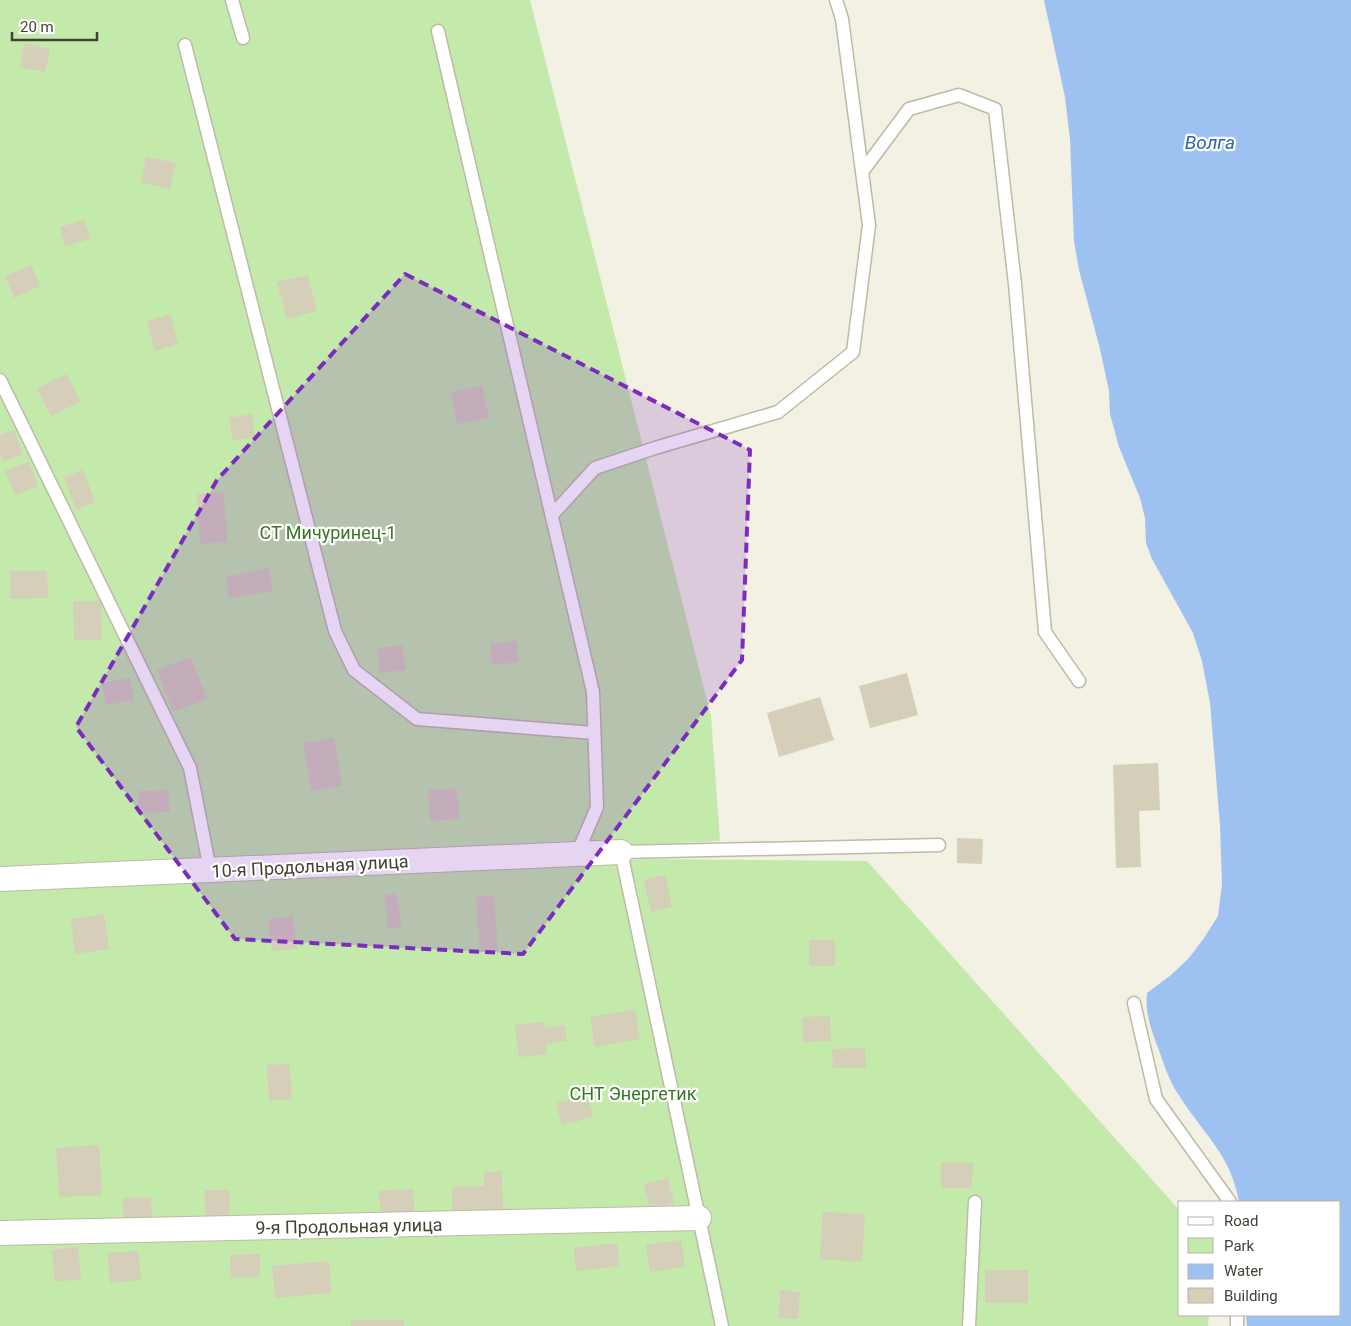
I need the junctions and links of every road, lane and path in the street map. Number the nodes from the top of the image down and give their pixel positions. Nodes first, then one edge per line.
1 (232, 0) edge
2 (836, 0) edge
3 (438, 31) dead end
4 (243, 38) dead end
5 (185, 45) dead end
6 (862, 172) junction
7 (0, 380) edge
8 (552, 515) junction
9 (1079, 681) dead end
10 (594, 733) junction
11 (939, 845) dead end
12 (621, 852) junction
13 (577, 854) junction
14 (210, 870) junction
15 (0, 879) edge
16 (1134, 1003) dead end
17 (1229, 1201) edge
18 (975, 1202) dead end
19 (699, 1218) junction
20 (0, 1234) edge
21 (722, 1326) edge
22 (969, 1326) edge

1 - 4 lane
2 - 6 lane
3 - 8 lane
5 - 10 lane
6 - 8 lane
6 - 9 lane
7 - 14 lane
8 - 10 lane
10 - 13 lane
11 - 12 lane
12 - 13 street, 10-я Продольная улица
12 - 19 lane
13 - 14 street, 10-я Продольная улица
14 - 15 street, 10-я Продольная улица
16 - 17 lane
18 - 22 lane
19 - 20 street, 9-я Продольная улица
19 - 21 lane

